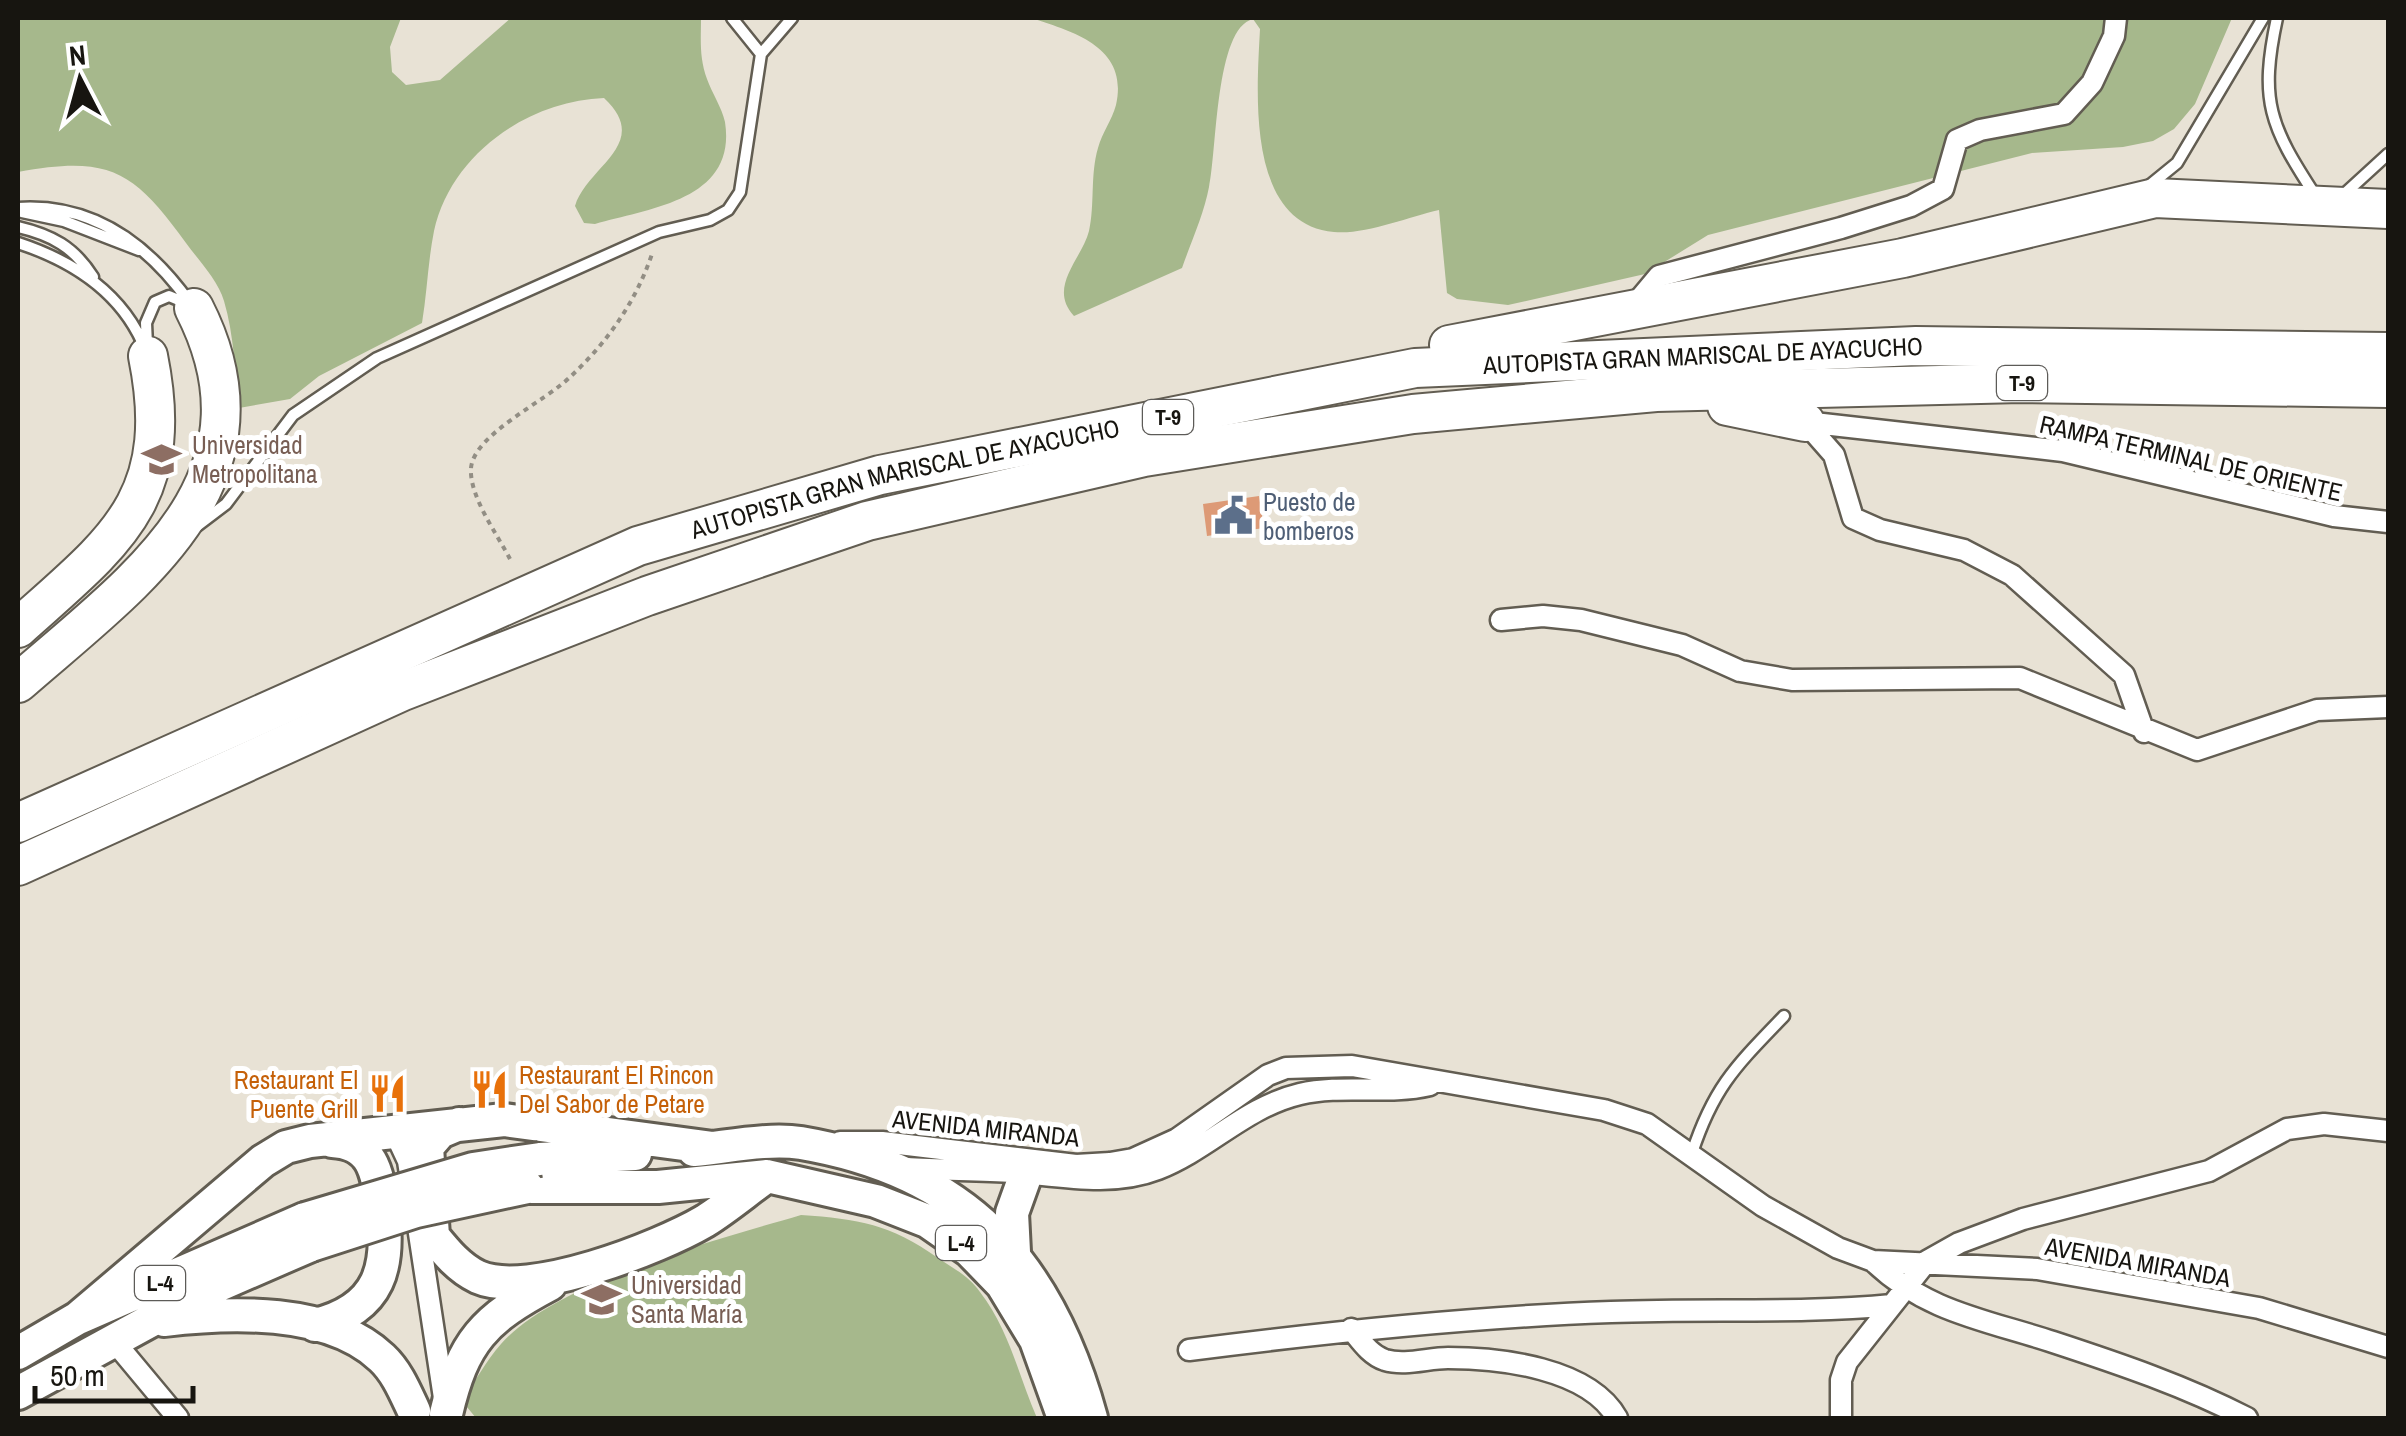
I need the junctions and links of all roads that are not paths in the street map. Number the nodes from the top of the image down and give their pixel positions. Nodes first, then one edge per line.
1 (732, 18) edge
2 (792, 18) edge
3 (2116, 18) edge
4 (2263, 18) edge
5 (2278, 18) edge
6 (761, 54) junction
7 (2388, 154) edge
8 (2327, 205) junction
9 (2388, 209) edge
10 (18, 210) edge
11 (2107, 210) junction
12 (18, 228) edge
13 (18, 242) edge
14 (96, 282) junction
15 (194, 308) junction
16 (1632, 308) junction
17 (2388, 352) edge
18 (148, 356) junction
19 (2388, 388) edge
20 (1656, 392) junction
21 (1274, 396) junction
22 (1805, 422) junction
23 (2388, 522) edge
24 (165, 552) junction
25 (1501, 620) dead end
26 (18, 628) edge
27 (18, 683) edge
28 (2388, 707) edge
29 (2144, 732) junction
30 (18, 822) edge
31 (18, 866) edge
32 (1784, 1016) dead end
33 (1441, 1082) junction
34 (463, 1122) junction
35 (2388, 1131) edge
36 (310, 1140) junction
37 (798, 1142) junction
38 (392, 1147) junction
39 (713, 1148) junction
40 (1692, 1154) junction
41 (892, 1168) junction
42 (533, 1173) junction
43 (1026, 1174) junction
44 (767, 1176) junction
45 (308, 1232) junction
46 (1014, 1252) junction
47 (1873, 1261) junction
48 (1927, 1262) junction
49 (574, 1271) junction
50 (1898, 1298) junction
51 (78, 1318) junction
52 (150, 1322) junction
53 (315, 1325) junction
54 (1351, 1330) junction
55 (114, 1340) junction
56 (2388, 1348) edge
57 (1188, 1350) dead end
58 (18, 1353) edge
59 (18, 1392) edge
60 (430, 1415) edge
61 (178, 1418) edge
62 (1064, 1418) edge
63 (1091, 1418) edge
64 (1618, 1418) edge
65 (1841, 1418) edge
66 (2247, 1418) edge

1 - 6 lane
2 - 6 lane
3 - 16 street
4 - 11 lane
5 - 8 lane
6 - 24 lane
7 - 8 lane
8 - 9 highway
8 - 11 highway
10 - 15 lane
11 - 16 highway
12 - 14 lane
13 - 14 lane
14 - 18 lane
15 - 18 lane
15 - 24 highway
16 - 21 highway
17 - 21 highway, AUTOPISTA GRAN MARISCAL DE AYACUCHO / T-9
18 - 26 highway
19 - 20 highway, AUTOPISTA GRAN MARISCAL DE AYACUCHO / T-9
20 - 22 highway
20 - 31 highway, AUTOPISTA GRAN MARISCAL DE AYACUCHO / T-9
21 - 30 highway, AUTOPISTA GRAN MARISCAL DE AYACUCHO / T-9
22 - 23 street, RAMPA TERMINAL DE ORIENTE
22 - 29 street
24 - 27 highway
25 - 29 street
28 - 29 street
32 - 40 lane
33 - 37 street, AVENIDA MIRANDA
33 - 40 street, AVENIDA MIRANDA
33 - 43 street, AVENIDA MIRANDA
34 - 38 main road, L-4
34 - 39 main road, L-4
34 - 49 main road
35 - 48 street
36 - 38 main road, L-4
36 - 51 main road, L-4
36 - 53 main road
37 - 39 main road, L-4
37 - 41 main road, L-4
38 - 60 street
39 - 42 main road, L-4
40 - 47 street, AVENIDA MIRANDA
41 - 43 street, AVENIDA MIRANDA
41 - 44 main road
41 - 46 main road, L-4
42 - 44 main road, L-4
42 - 45 main road, L-4, bridge
43 - 46 main road
44 - 49 main road
44 - 62 main road, L-4
45 - 51 main road, L-4
45 - 52 main road, L-4
46 - 63 main road, L-4
47 - 48 street, AVENIDA MIRANDA
47 - 50 street, AVENIDA MIRANDA
48 - 50 street
48 - 56 street, AVENIDA MIRANDA
49 - 60 main road
50 - 54 street
50 - 65 street
50 - 66 street, AVENIDA MIRANDA
51 - 58 main road, L-4
52 - 53 main road, L-4
52 - 55 main road, L-4
53 - 60 main road
54 - 57 street
54 - 64 street
55 - 59 main road, L-4
55 - 61 street

